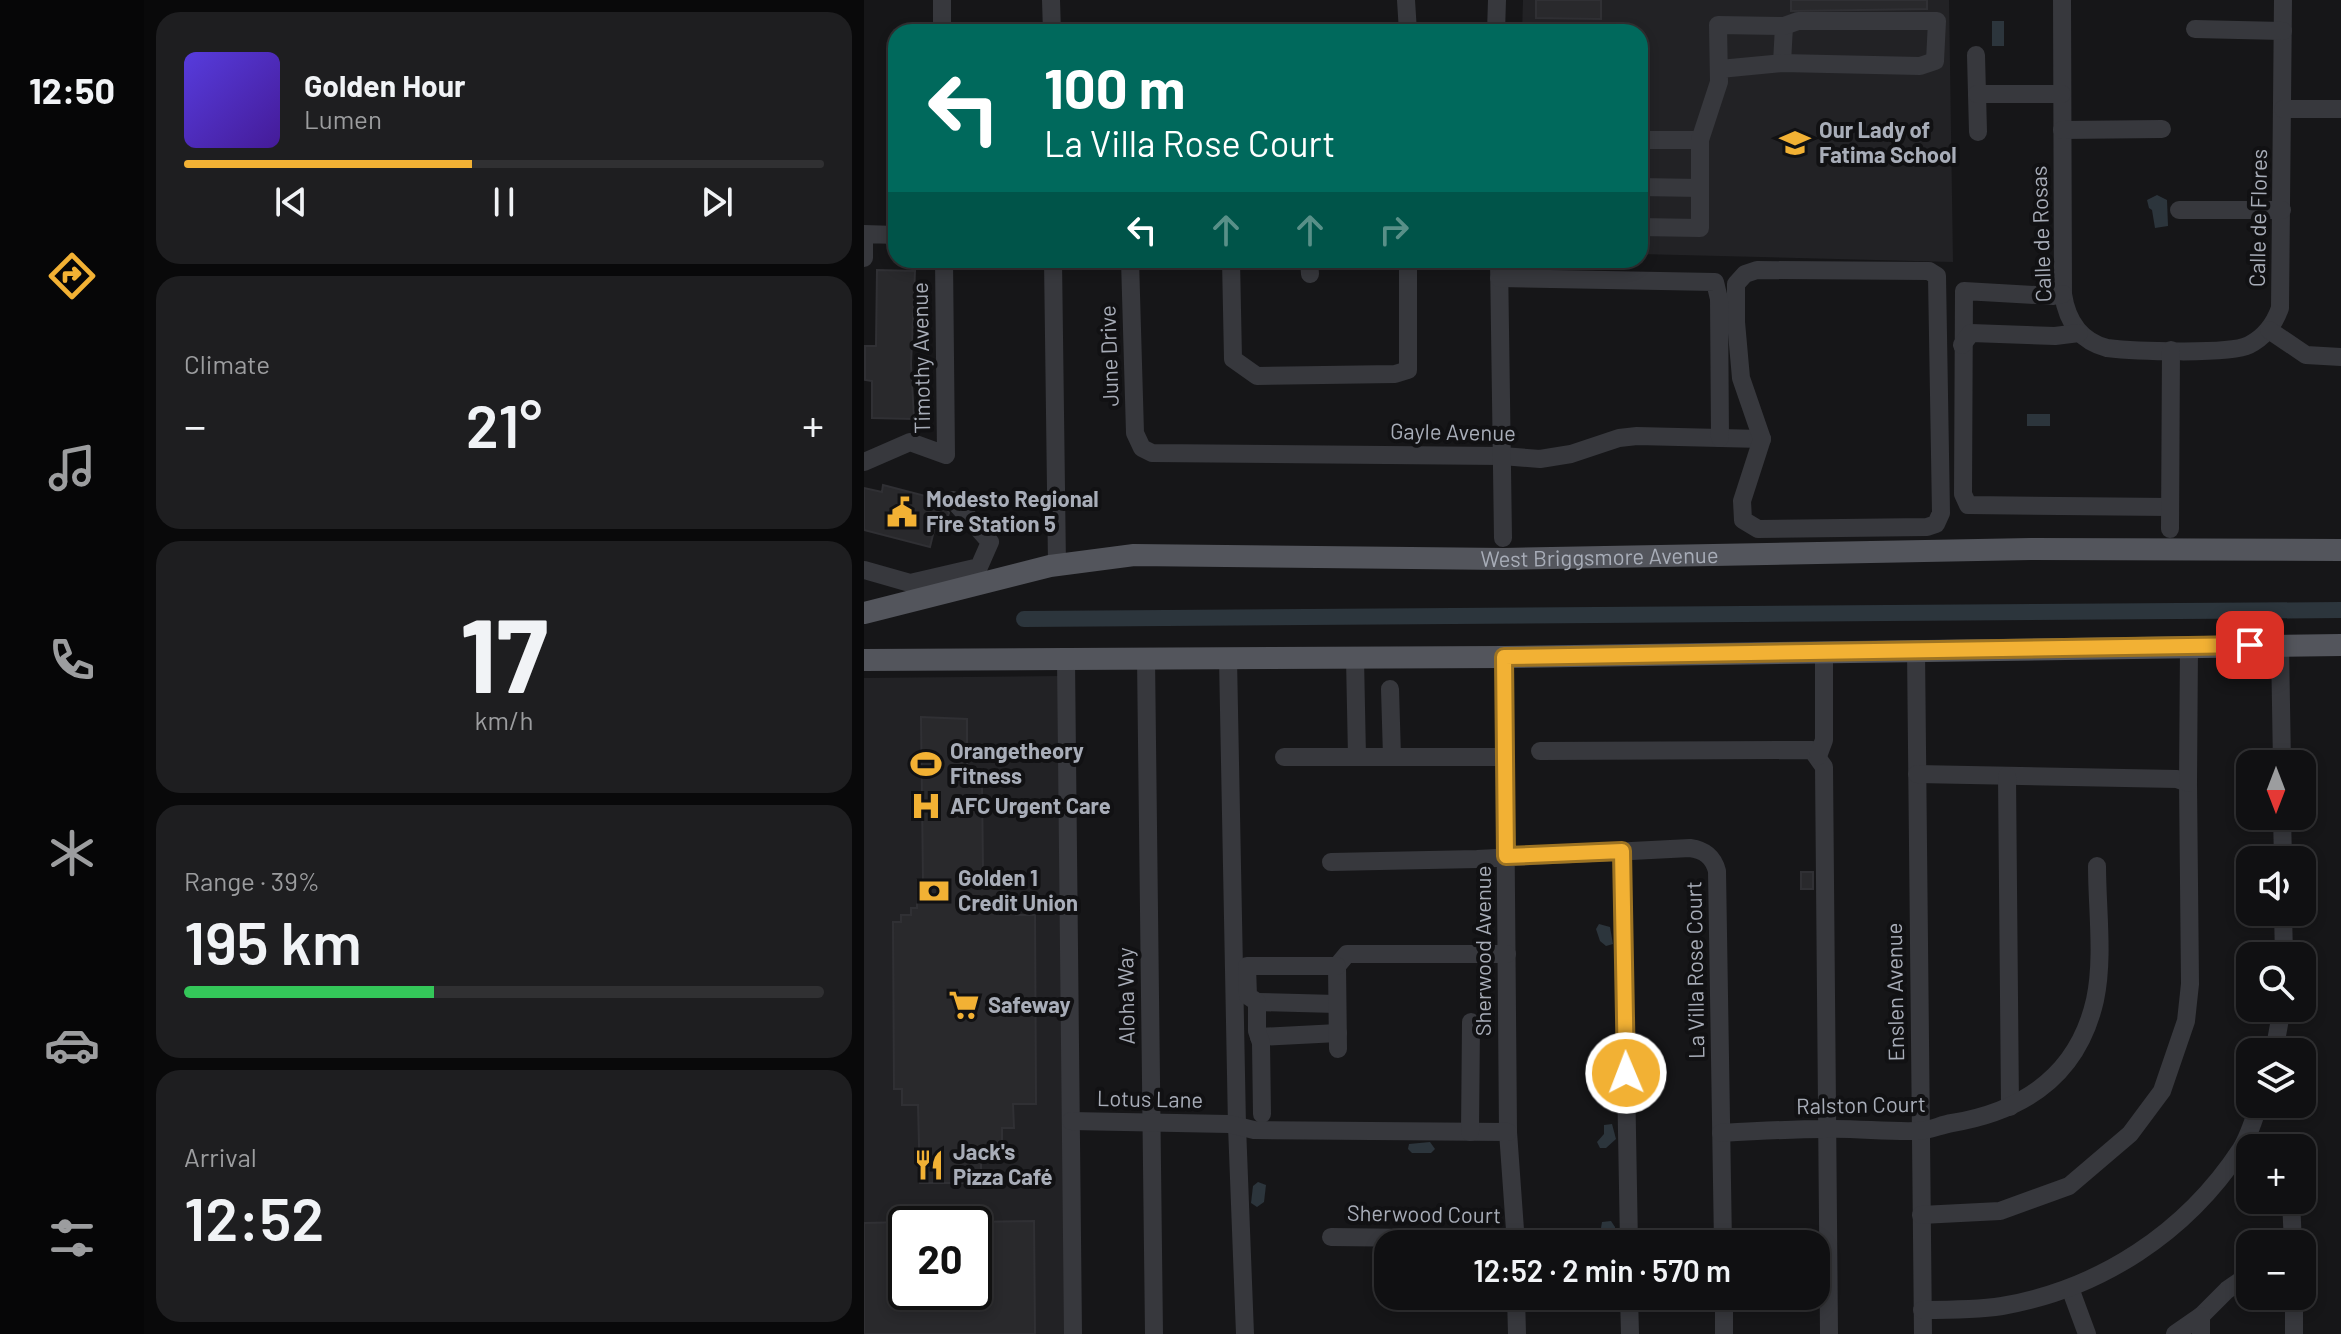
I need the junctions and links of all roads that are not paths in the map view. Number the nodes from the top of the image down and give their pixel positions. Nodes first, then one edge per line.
1 (942, 0) edge
2 (1051, 0) edge
3 (1406, 0) edge
4 (1497, 0) edge
5 (2062, 0) edge
6 (2283, 0) edge
7 (942, 24) edge
8 (1052, 24) edge
9 (1408, 24) edge
10 (1496, 24) edge
11 (1784, 26) junction
12 (2195, 29) dead end
13 (2283, 31) junction
14 (1976, 55) dead end
15 (1782, 63) junction
16 (1720, 69) junction
17 (1977, 94) junction
18 (2062, 94) junction
19 (2283, 109) junction
20 (2341, 109) edge
21 (2162, 129) dead end
22 (2062, 130) junction
23 (1978, 132) dead end
24 (1648, 140) edge
25 (1700, 140) junction
26 (1648, 187) edge
27 (1700, 188) junction
28 (2179, 210) dead end
29 (2282, 210) junction
30 (1648, 227) edge
31 (864, 234) edge
32 (888, 235) edge
33 (864, 258) edge
34 (944, 268) edge
35 (1053, 268) edge
36 (1130, 268) edge
37 (1231, 268) edge
38 (1408, 268) edge
39 (1499, 269) edge
40 (2063, 294) junction
41 (2269, 330) junction
42 (2079, 333) junction
43 (1962, 345) junction
44 (2171, 350) junction
45 (2341, 357) edge
46 (1720, 438) junction
47 (1762, 439) junction
48 (1142, 448) joint
49 (1502, 456) junction
50 (864, 462) edge
51 (953, 500) dead end
52 (2170, 507) junction
53 (2170, 529) dead end
54 (1503, 538) dead end
55 (2341, 550) edge
56 (1057, 565) junction
57 (864, 570) edge
58 (864, 613) edge
59 (2280, 645) junction
60 (2341, 645) edge
61 (2189, 646) junction
62 (1916, 649) junction
63 (1824, 651) junction
64 (1146, 657) junction
65 (1504, 657) junction
66 (1228, 658) junction
67 (1355, 658) junction
68 (1066, 659) junction
69 (864, 660) edge
70 (1390, 689) dead end
71 (2282, 750) edge
72 (1540, 751) dead end
73 (1818, 756) junction
74 (1284, 757) dead end
75 (1357, 757) junction
76 (1392, 757) junction
77 (1505, 757) junction
78 (1917, 774) junction
79 (2007, 776) junction
80 (2188, 783) junction
81 (1622, 851) junction
82 (1506, 856) junction
83 (1331, 862) dead end
84 (2097, 866) dead end
85 (1507, 954) junction
86 (1337, 966) junction
87 (1257, 1002) junction
88 (1337, 1004) junction
89 (1471, 1022) dead end
90 (1259, 1037) junction
91 (2010, 1107) junction
92 (1262, 1114) dead end
93 (1071, 1121) junction
94 (1152, 1122) junction
95 (1233, 1125) junction
96 (1827, 1129) junction
97 (1470, 1132) junction
98 (1508, 1132) junction
99 (1920, 1132) junction
100 (1721, 1133) junction
101 (2236, 1160) edge
102 (1921, 1215) junction
103 (1515, 1230) edge
104 (1629, 1230) edge
105 (1723, 1230) edge
106 (1331, 1237) dead end
107 (1374, 1238) edge
108 (2236, 1284) edge
109 (2070, 1288) junction
110 (1516, 1310) edge
111 (1629, 1310) edge
112 (1724, 1310) edge
113 (1922, 1310) junction
114 (2294, 1310) edge
115 (2201, 1325) edge
116 (1073, 1334) edge
117 (1154, 1334) edge
118 (1245, 1334) edge
119 (1517, 1334) edge
120 (1630, 1334) edge
121 (1724, 1334) edge
122 (1829, 1334) edge
123 (1923, 1334) edge
124 (2087, 1334) edge
125 (2175, 1334) edge
126 (2294, 1334) edge

1 - 7 street
2 - 8 street
3 - 9 street
4 - 10 street
5 - 18 street, Calle de Rosas
6 - 13 street, Calle de Flores
11 - 15 street
11 - 15 street
11 - 16 street
12 - 13 street
13 - 19 street, Calle de Flores
14 - 17 street
15 - 16 street
16 - 25 street
17 - 18 street
17 - 23 street
18 - 22 street, Calle de Rosas
19 - 20 street
19 - 29 street, Calle de Flores
21 - 22 street
22 - 40 street, Calle de Rosas
24 - 25 street
25 - 27 street
26 - 27 street
27 - 30 street
28 - 29 street
29 - 41 street, Calle de Flores
31 - 32 street
31 - 33 street
34 - 50 street, Timothy Avenue
35 - 56 street
36 - 48 street, June Drive
37 - 38 street
39 - 46 street
39 - 49 street
40 - 42 street, Calle de Rosas
40 - 43 street
41 - 44 street
41 - 45 street
42 - 43 street
42 - 44 street
43 - 52 street
44 - 52 street
46 - 47 street, Gayle Avenue
46 - 49 street, Gayle Avenue
47 - 47 street
48 - 49 street, Gayle Avenue
49 - 54 street
51 - 57 street
52 - 53 street
55 - 56 main road, West Briggsmore Avenue
56 - 58 main road, West Briggsmore Avenue
59 - 60 main road
59 - 61 main road
59 - 71 street
61 - 62 main road
61 - 80 street
62 - 63 main road
62 - 78 street, Enslen Avenue
63 - 65 main road
63 - 73 street
64 - 66 main road
64 - 68 main road
64 - 94 street, Aloha Way
65 - 67 main road
65 - 77 street, Sherwood Avenue
66 - 67 main road
66 - 95 street
67 - 75 street
68 - 69 main road
68 - 93 street
70 - 76 street
72 - 73 street
73 - 96 street
74 - 75 street
75 - 76 street
76 - 77 street
77 - 82 street, Sherwood Avenue
78 - 79 street
78 - 99 street, Enslen Avenue
79 - 80 street
79 - 91 street
80 - 102 street
81 - 82 street, La Villa Rose Court
81 - 100 street, La Villa Rose Court
81 - 104 street
82 - 83 street, La Villa Rose Court
82 - 85 street, Sherwood Avenue
84 - 91 street, Ralston Court
85 - 86 street
85 - 98 street, Sherwood Avenue
86 - 87 street
86 - 88 street
87 - 88 street
87 - 90 street
88 - 90 street
89 - 97 street
90 - 92 street
91 - 99 street, Ralston Court
93 - 94 street, Lotus Lane
93 - 116 street
94 - 95 street, Lotus Lane
94 - 117 street, Aloha Way
95 - 97 street, Lotus Lane
95 - 118 street
96 - 99 street, Ralston Court
96 - 100 street, Ralston Court
96 - 122 street
97 - 98 street, Lotus Lane
98 - 103 street, Sherwood Avenue
99 - 102 street, Enslen Avenue
100 - 105 street, La Villa Rose Court
101 - 109 street
102 - 113 street, Enslen Avenue
106 - 107 street, Sherwood Court
108 - 115 street
109 - 113 street
109 - 124 street
110 - 119 street
111 - 120 street
112 - 121 street
113 - 123 street, Enslen Avenue
114 - 126 street
115 - 125 street

